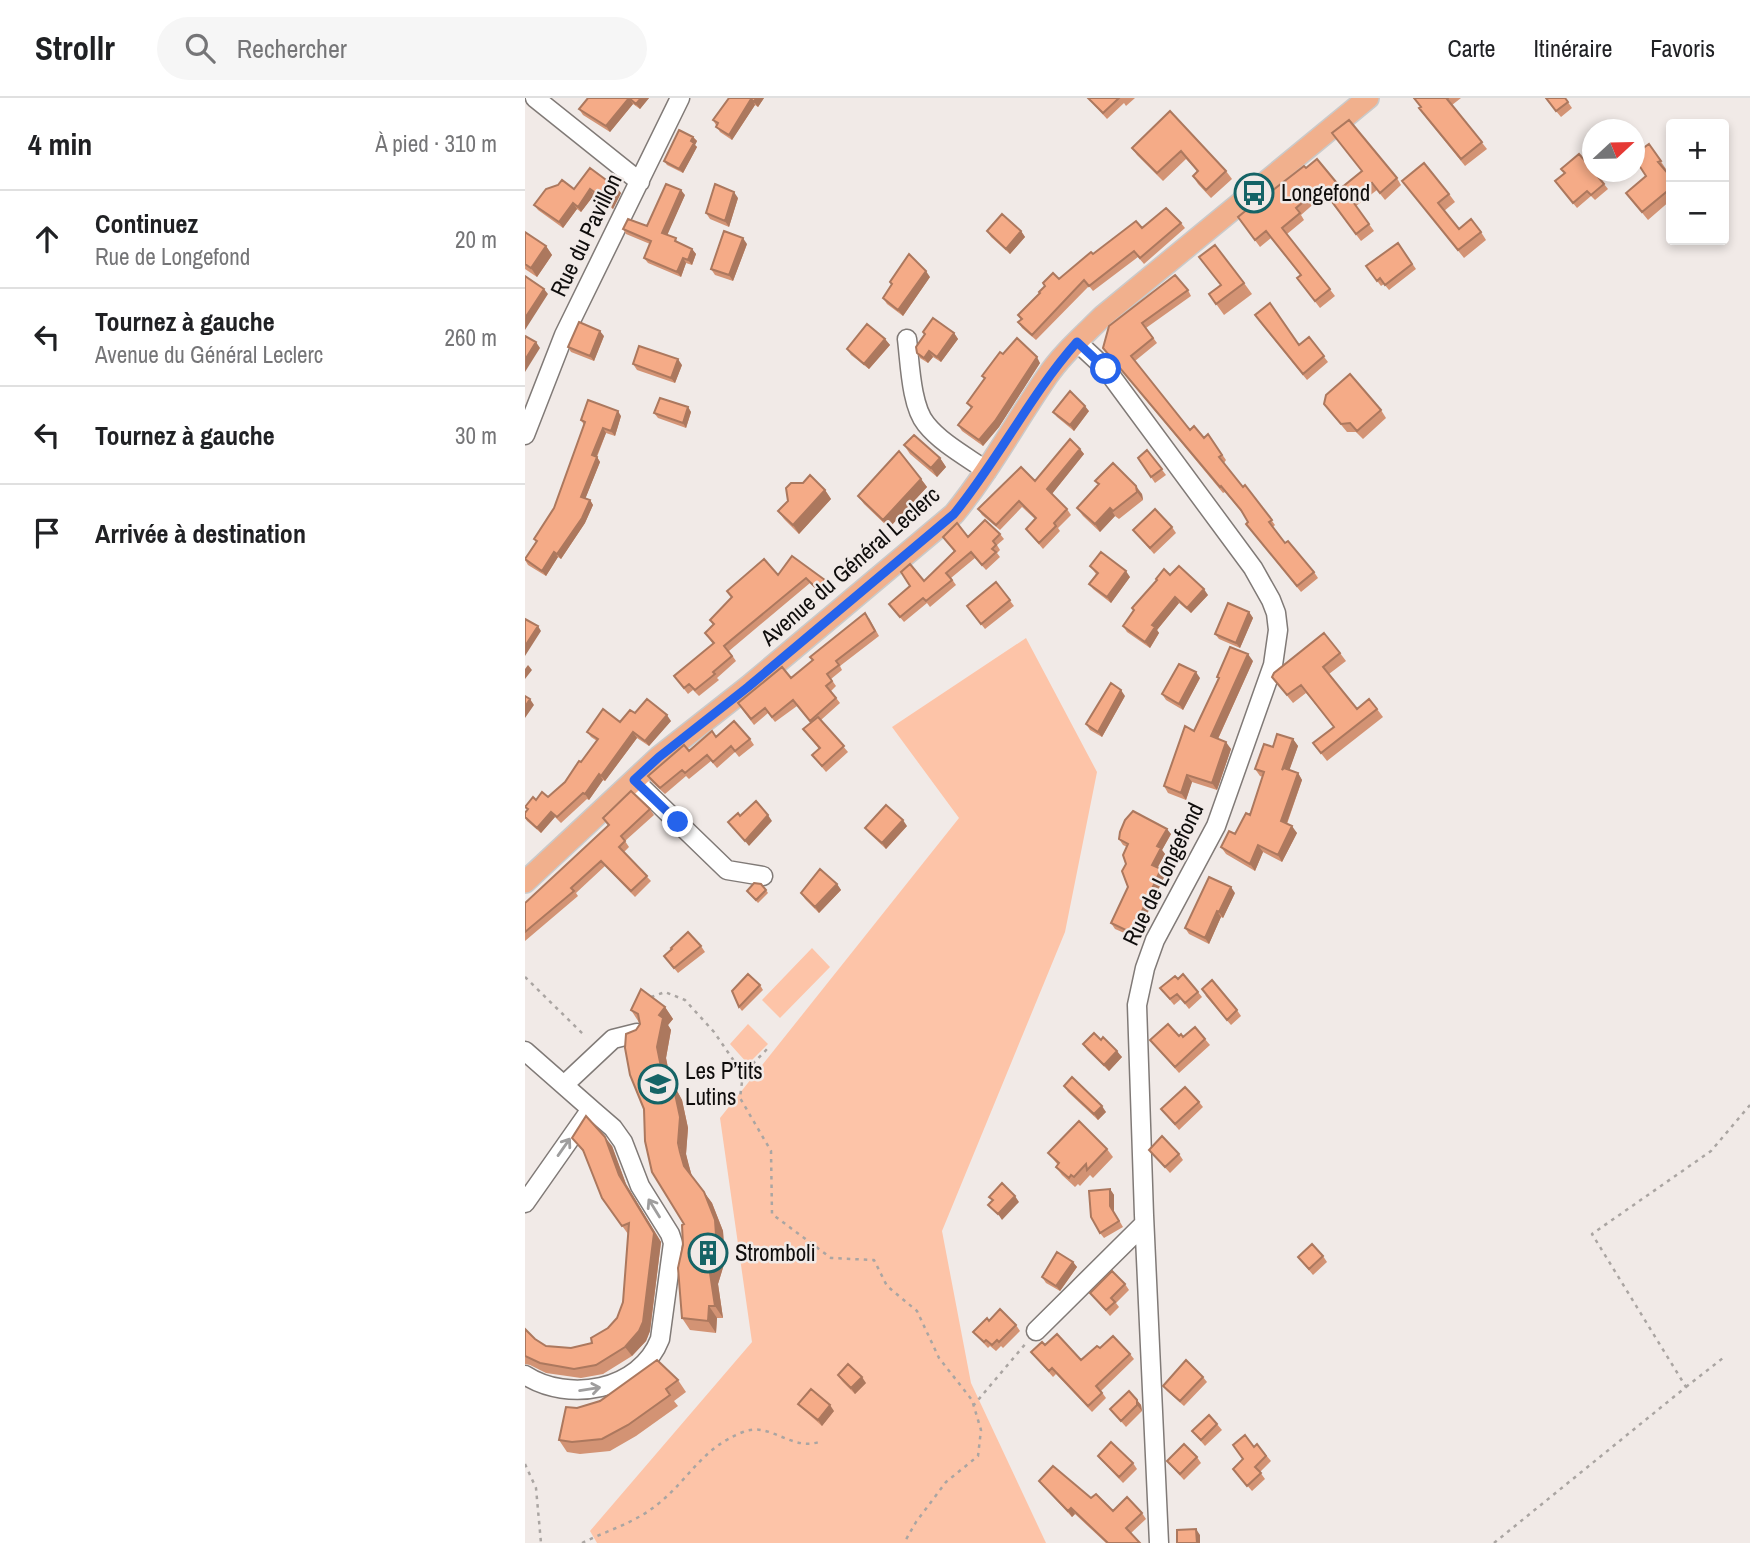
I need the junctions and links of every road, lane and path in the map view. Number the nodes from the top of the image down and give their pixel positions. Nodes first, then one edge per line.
1 (535, 98) edge
2 (680, 98) edge
3 (1368, 98) edge
4 (640, 182) junction
5 (907, 339) dead end
6 (1077, 342) junction
7 (525, 435) edge
8 (987, 471) junction
9 (634, 780) junction
10 (528, 873) edge
11 (763, 876) dead end
12 (525, 977) edge
13 (645, 1002) edge
14 (637, 1033) edge
15 (584, 1035) dead end
16 (769, 1047) dead end
17 (525, 1051) edge
18 (743, 1074) junction
19 (564, 1085) junction
20 (1750, 1105) edge
21 (591, 1109) junction
22 (525, 1203) edge
23 (1144, 1224) junction
24 (1035, 1331) joint
25 (1723, 1358) dead end
26 (525, 1375) edge
27 (1686, 1387) junction
28 (973, 1406) junction
29 (819, 1441) dead end
30 (525, 1464) edge
31 (541, 1543) edge
32 (582, 1543) edge
33 (904, 1543) edge
34 (1159, 1543) edge
35 (1494, 1543) edge

1 - 4 street
2 - 4 street, Rue du Pavillon
3 - 6 main road, Avenue du Général Leclerc
4 - 7 street, Rue du Pavillon
5 - 8 street
6 - 8 main road, Avenue du Général Leclerc
6 - 23 street, Rue de Longefond
8 - 9 main road, Avenue du Général Leclerc
9 - 10 main road, Avenue du Général Leclerc
9 - 11 street
12 - 15 path
13 - 18 path
14 - 19 street
16 - 18 path
17 - 19 street
18 - 28 path
19 - 21 street
20 - 27 path
22 -> 21 street
26 -> 21 street
23 - 24 street
23 - 34 street, Rue de Longefond
24 - 28 path
25 - 27 path
27 - 35 path
28 - 33 path
29 - 32 path
30 - 31 path

